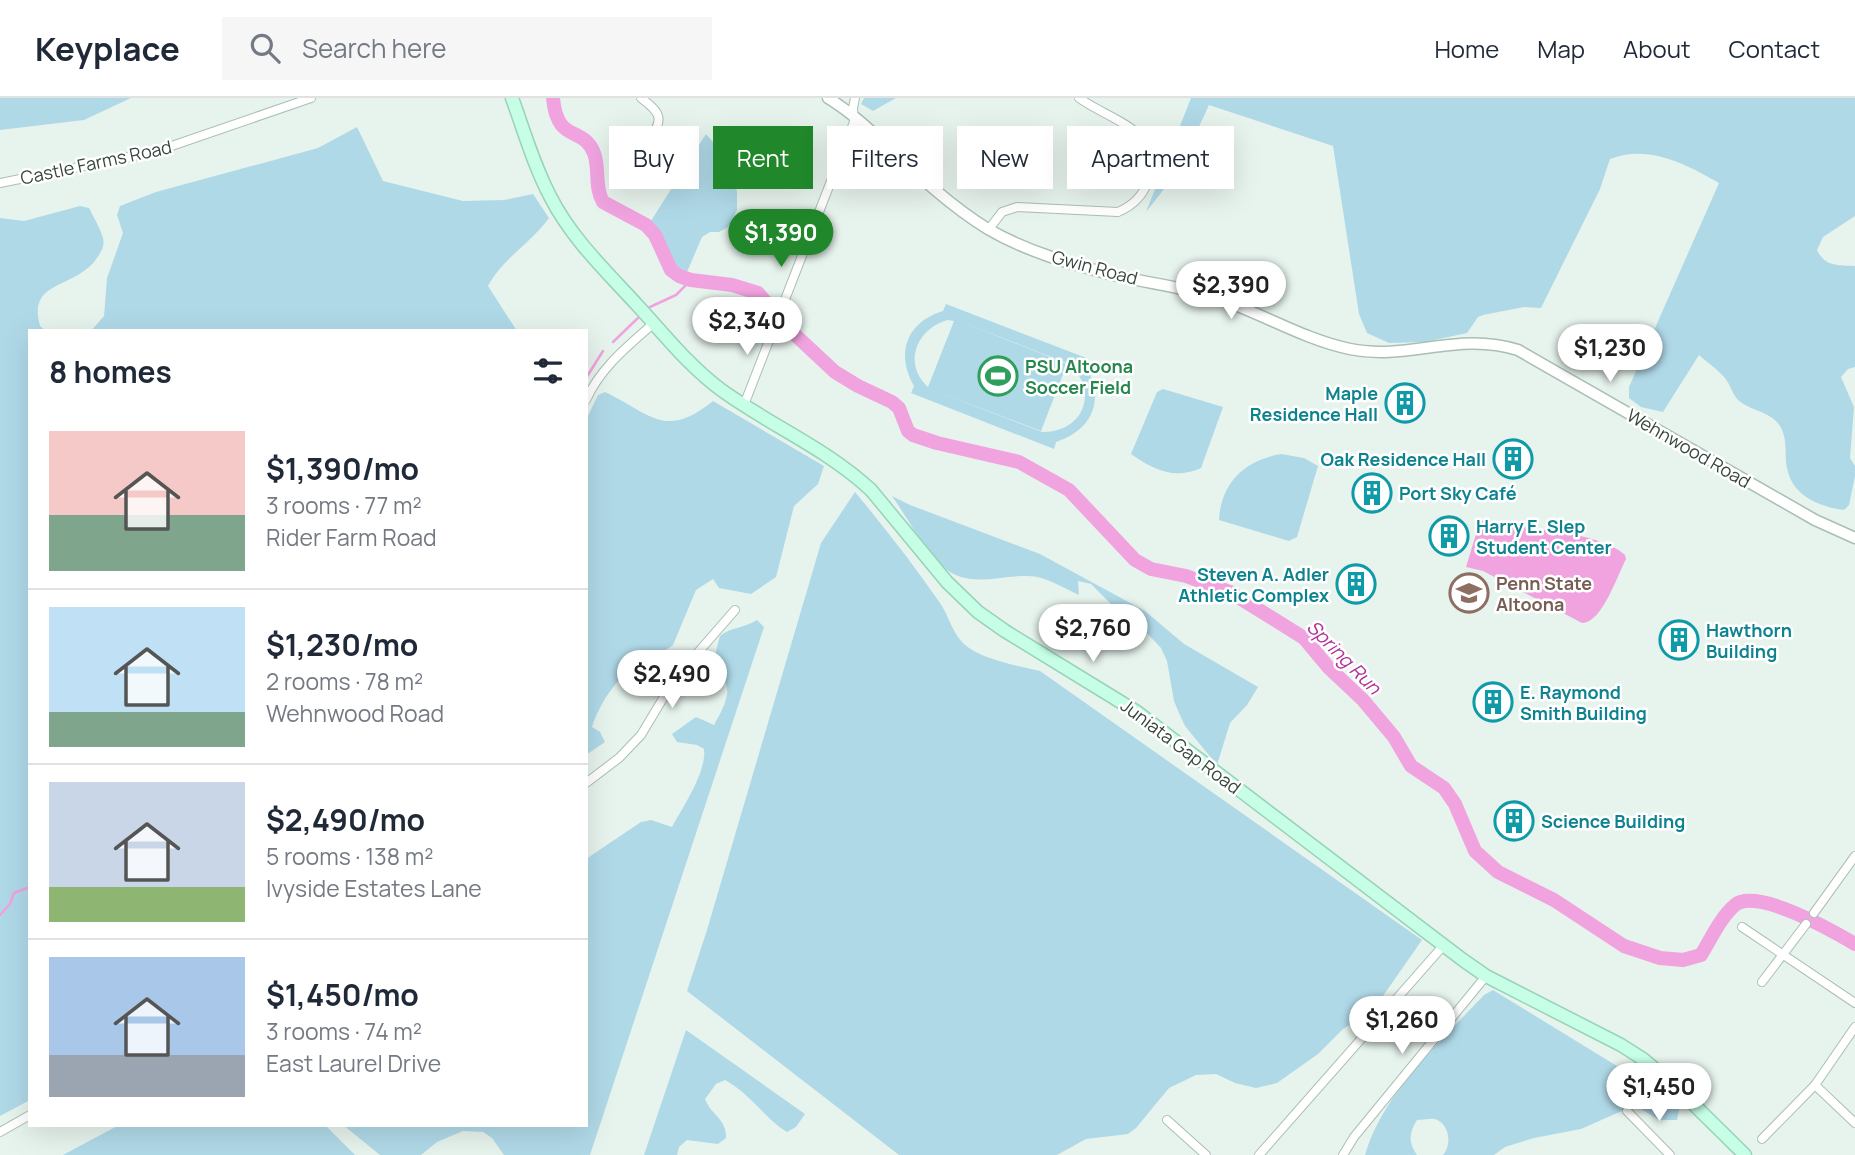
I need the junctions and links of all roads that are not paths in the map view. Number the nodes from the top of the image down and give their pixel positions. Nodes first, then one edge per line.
1 (311, 98) edge
2 (512, 98) edge
3 (641, 98) edge
4 (828, 98) edge
5 (855, 98) edge
6 (1079, 98) edge
7 (854, 116) junction
8 (659, 126) edge
9 (0, 183) edge
10 (989, 229) junction
11 (654, 323) junction
12 (1485, 342) joint
13 (588, 396) edge
14 (744, 405) junction
15 (1855, 538) edge
16 (734, 610) dead end
17 (588, 781) edge
18 (1855, 856) edge
19 (1814, 913) dead end
20 (1805, 924) dead end
21 (1742, 927) dead end
22 (1443, 946) junction
23 (1784, 955) junction
24 (1486, 976) junction
25 (1762, 982) dead end
26 (1855, 1003) edge
27 (1855, 1027) edge
28 (1815, 1085) junction
29 (1627, 1111) dead end
30 (28, 1116) edge
31 (1167, 1120) dead end
32 (1855, 1123) edge
33 (0, 1132) edge
34 (1762, 1139) dead end
35 (1206, 1155) edge
36 (1259, 1155) edge
37 (1343, 1155) edge
38 (1670, 1155) edge
39 (1745, 1155) edge

1 - 9 street, Castle Farms Road
2 - 11 main road, Juniata Gap Road
3 - 8 street
4 - 7 street, Gwin Road
5 - 7 street
6 - 10 street
7 - 10 street, Gwin Road
7 - 14 street
10 - 12 street, Gwin Road
11 - 13 street
11 - 14 main road, Juniata Gap Road
12 - 15 street, Wehnwood Road
14 - 22 main road, Juniata Gap Road
16 - 17 street
18 - 19 street
20 - 23 street
21 - 23 street
22 - 24 main road, Juniata Gap Road
22 - 36 street
23 - 25 street
23 - 26 street
24 - 37 street
24 - 39 main road, Juniata Gap Road
27 - 28 street
28 - 32 street
28 - 34 street
29 - 38 street
30 - 33 street
31 - 35 street

